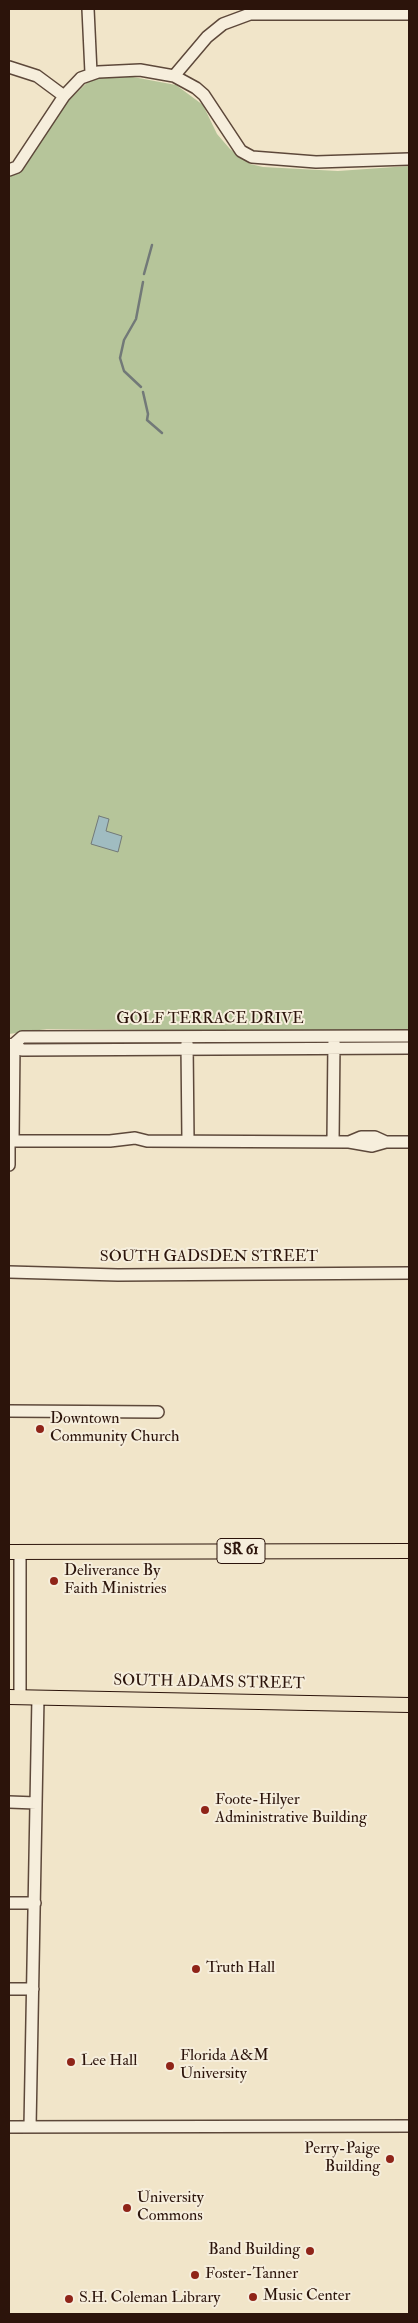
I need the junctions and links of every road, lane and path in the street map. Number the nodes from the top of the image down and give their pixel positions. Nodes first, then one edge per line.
1 (88, 9) edge
2 (409, 14) edge
3 (9, 67) edge
4 (91, 73) junction
5 (174, 76) junction
6 (64, 96) junction
7 (409, 159) edge
8 (9, 170) edge
9 (409, 1036) edge
10 (187, 1037) junction
11 (334, 1042) junction
12 (11, 1044) edge
13 (409, 1048) edge
14 (187, 1049) junction
15 (10, 1141) edge
16 (188, 1141) junction
17 (333, 1142) junction
18 (409, 1142) edge
19 (9, 1165) edge
20 (9, 1272) edge
21 (409, 1273) edge
22 (9, 1411) edge
23 (158, 1412) dead end
24 (409, 1551) edge
25 (14, 1552) edge
26 (14, 1697) edge
27 (38, 1697) junction
28 (409, 1705) edge
29 (9, 1802) edge
30 (36, 1802) junction
31 (9, 1903) edge
32 (35, 1903) junction
33 (9, 1989) edge
34 (33, 1989) junction
35 (409, 2126) edge
36 (9, 2127) edge
37 (30, 2127) junction

1 - 4 street
2 - 5 street
3 - 6 street
4 - 5 street
4 - 6 street
5 - 7 street
6 - 8 street
9 - 11 street, GOLF TERRACE DRIVE
10 - 11 street, GOLF TERRACE DRIVE
10 - 12 street, GOLF TERRACE DRIVE
10 - 14 street
11 - 13 street, GOLF TERRACE DRIVE
11 - 14 street, GOLF TERRACE DRIVE
11 - 17 street
12 - 14 street, GOLF TERRACE DRIVE
12 - 15 street
14 - 16 street
15 - 16 street
15 - 19 street
16 - 17 street
17 - 18 street
20 - 21 street, SOUTH GADSDEN STREET
22 - 23 street
24 - 25 main road, SR 61
25 - 26 street
26 - 27 main road, SOUTH ADAMS STREET
27 - 28 main road, SOUTH ADAMS STREET
27 - 30 street
29 - 30 street
30 - 32 street
31 - 32 street
32 - 34 street
33 - 34 street
34 - 37 street
35 - 37 street
36 - 37 street

